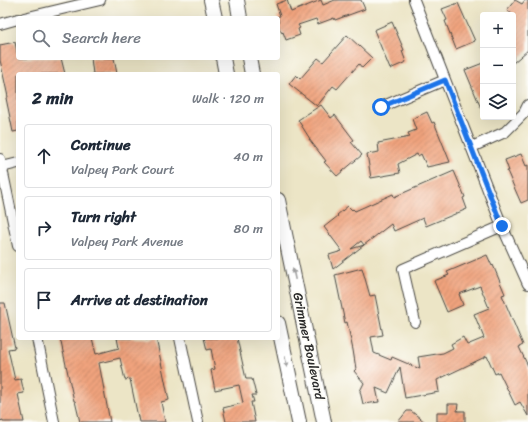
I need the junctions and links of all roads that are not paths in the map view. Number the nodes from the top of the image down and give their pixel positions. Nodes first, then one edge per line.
1 (100, 0) edge
2 (211, 0) edge
3 (236, 0) edge
4 (414, 0) edge
5 (32, 16) edge
6 (215, 16) edge
7 (240, 16) edge
8 (16, 20) edge
9 (0, 24) edge
10 (223, 60) edge
11 (249, 60) edge
12 (226, 72) edge
13 (252, 72) edge
14 (445, 80) junction
15 (528, 105) edge
16 (381, 107) dead end
17 (472, 147) junction
18 (1, 163) edge
19 (16, 163) edge
20 (280, 210) edge
21 (502, 226) junction
22 (16, 236) edge
23 (528, 284) edge
24 (415, 322) dead end
25 (280, 333) edge
26 (37, 340) edge
27 (180, 340) edge
28 (54, 422) edge
29 (198, 422) edge
30 (299, 422) edge
31 (324, 422) edge

1 - 5 street
2 - 6 main road
3 - 7 main road
4 - 14 street
8 - 9 street
10 - 12 main road
11 - 13 main road
14 - 16 street
14 - 17 street
15 - 17 street
17 - 21 street
18 - 19 street
18 - 22 street
31 -> 20 main road, Grimmer Boulevard
21 - 23 street
21 - 24 street
25 -> 30 main road, Grimmer Boulevard
26 - 28 street
27 - 29 street

